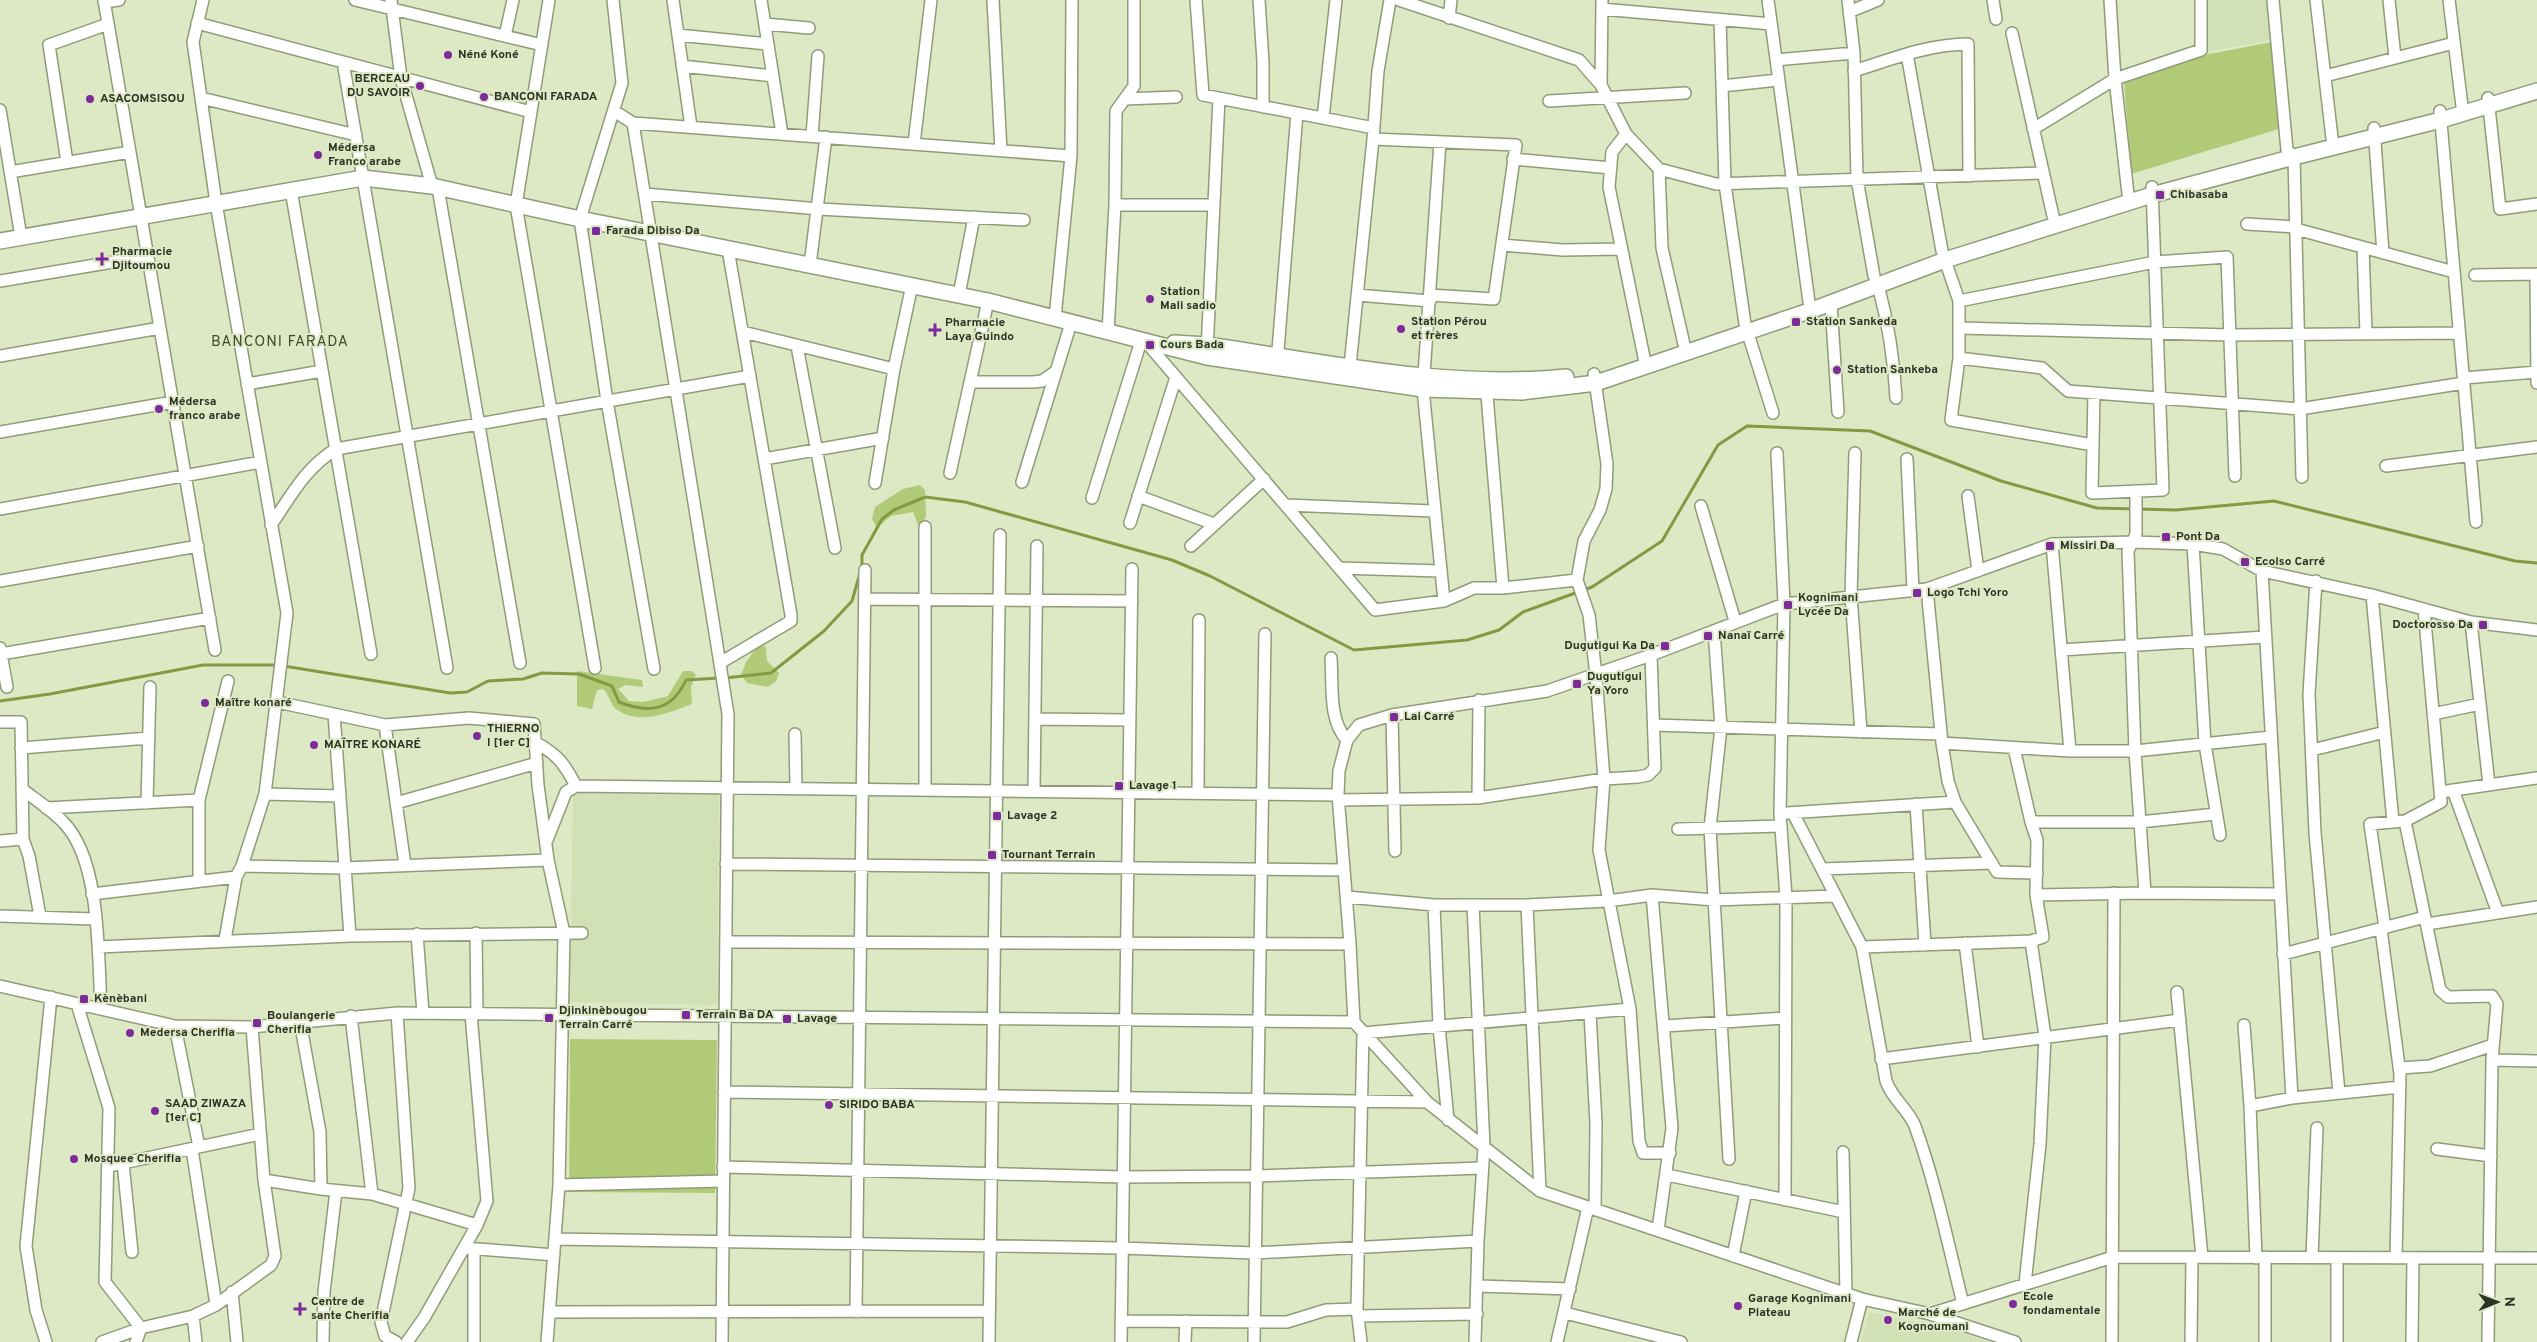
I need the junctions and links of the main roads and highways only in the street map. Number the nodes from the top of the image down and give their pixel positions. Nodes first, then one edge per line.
1 (2537, 82) edge
2 (2537, 91) edge
3 (2489, 102) junction
4 (2440, 116) junction
5 (2374, 132) junction
6 (2291, 153) junction
7 (2152, 191) junction
8 (0, 241) edge
9 (1943, 256) junction
10 (1876, 281) junction
11 (1747, 328) junction
12 (1277, 361) junction
13 (1424, 383) junction

1 - 3 main road
2 - 3 main road
3 - 4 main road
3 - 4 main road
4 - 5 main road
5 - 6 main road
5 - 6 main road
6 - 7 main road
7 - 9 main road
7 - 9 main road
8 - 12 main road
9 - 10 main road
10 - 11 main road
10 - 11 main road
11 - 13 main road
12 - 13 main road
12 - 13 main road

